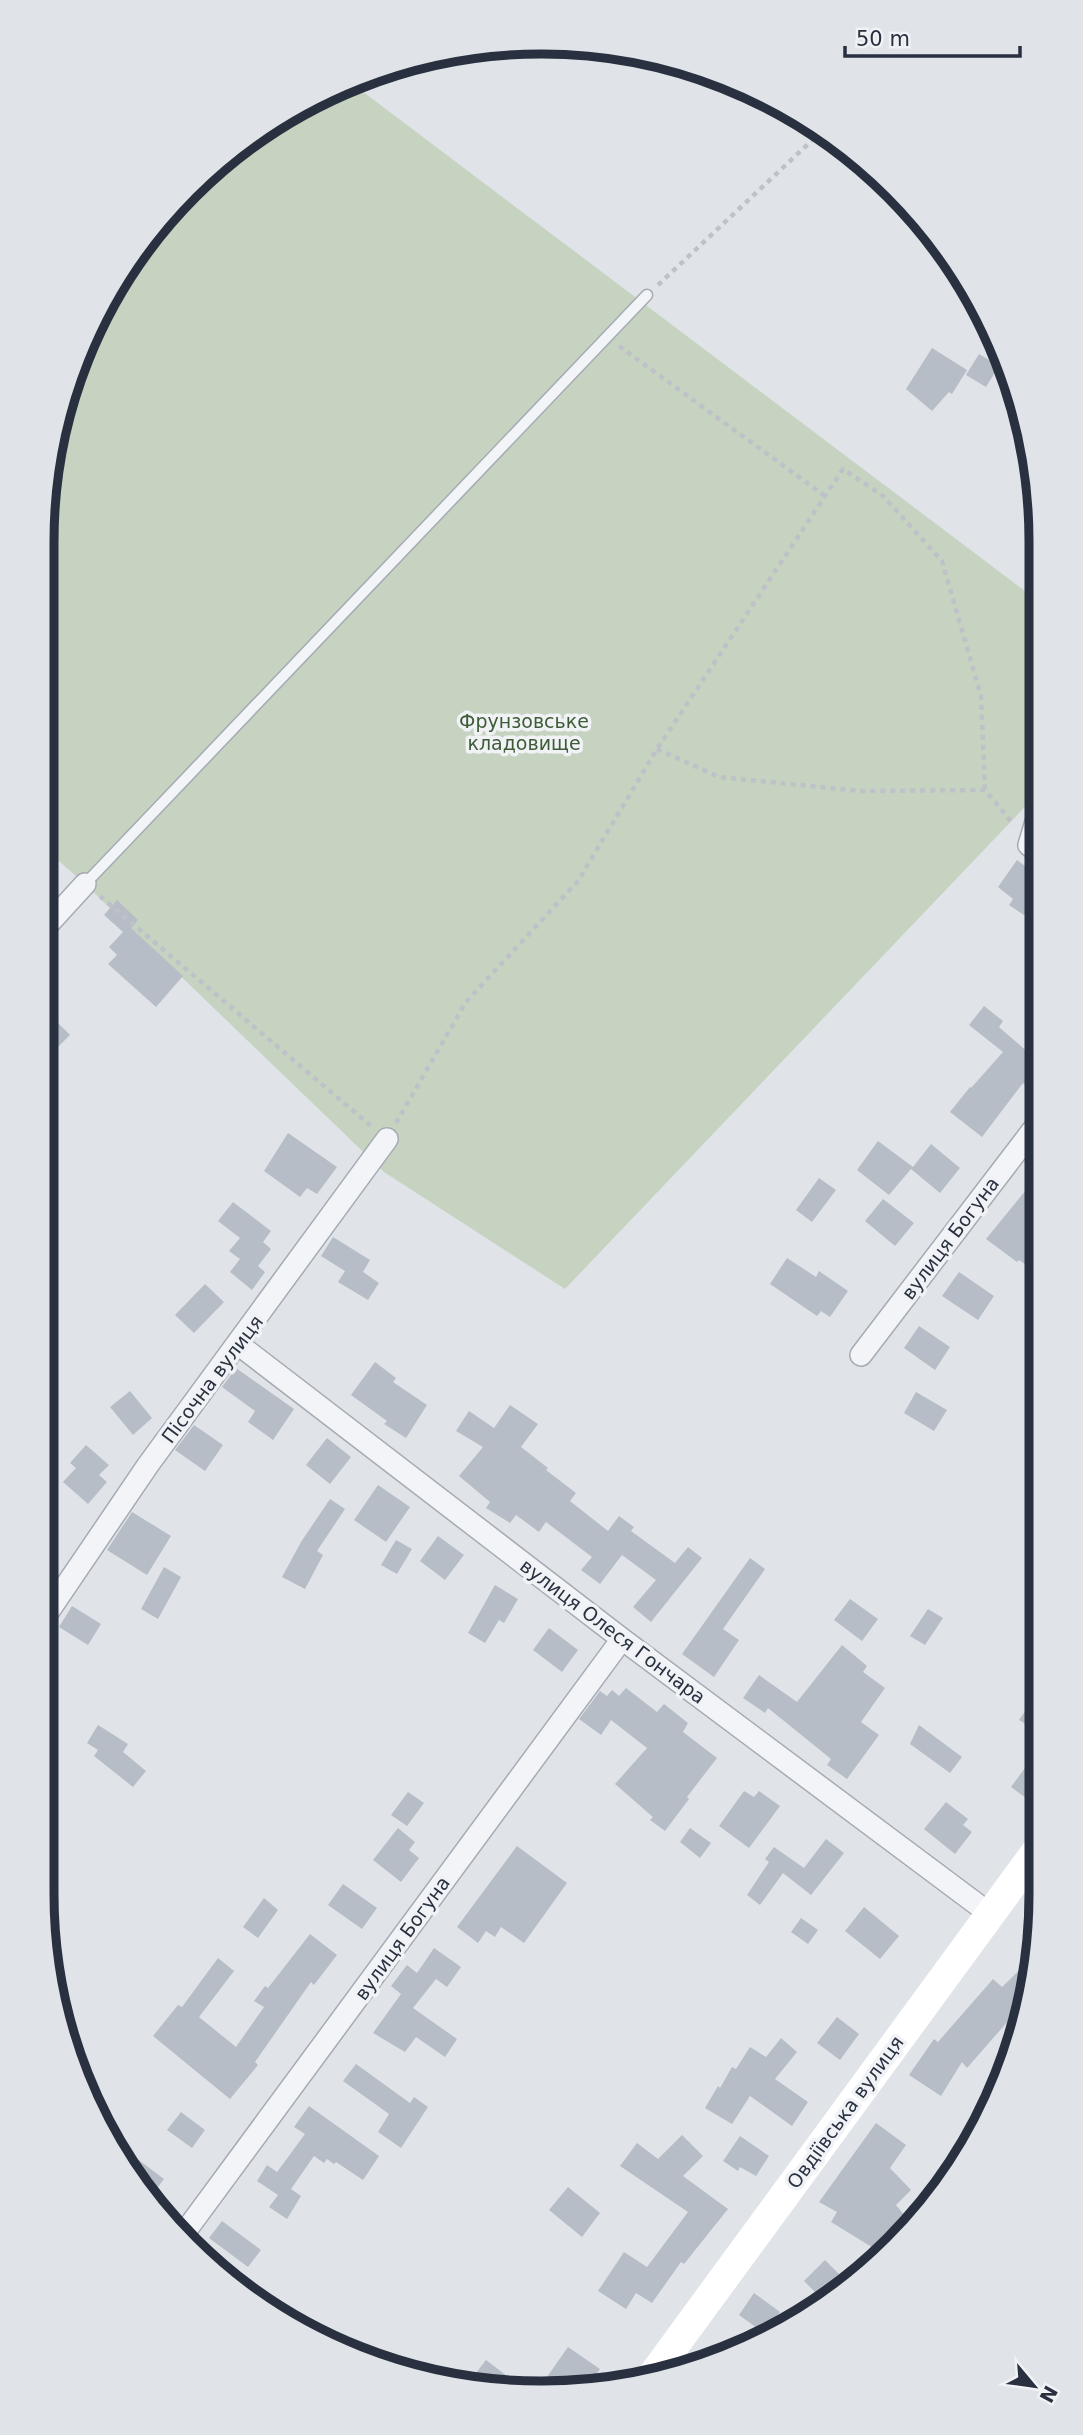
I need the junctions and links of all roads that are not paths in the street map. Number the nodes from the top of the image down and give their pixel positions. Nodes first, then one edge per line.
1 (647, 295) road end
2 (85, 884) joint
3 (54, 918) edge
4 (1029, 1135) edge
5 (387, 1139) road end
6 (238, 1344) junction
7 (861, 1355) dead end
8 (54, 1603) edge
9 (622, 1639) junction
10 (1029, 1861) edge
11 (990, 1914) junction
12 (188, 2228) edge
13 (660, 2366) edge

1 - 2 lane
2 - 3 street
4 - 7 street, вулиця Богуна
5 - 6 street, Пісочна вулиця
6 - 8 street, Пісочна вулиця
6 - 9 street, вулиця Олеся Гончара
9 - 11 street, вулиця Олеся Гончара
9 - 12 street, вулиця Богуна
10 - 11 main road, Овдіївська вулиця
11 - 13 main road, Овдіївська вулиця

